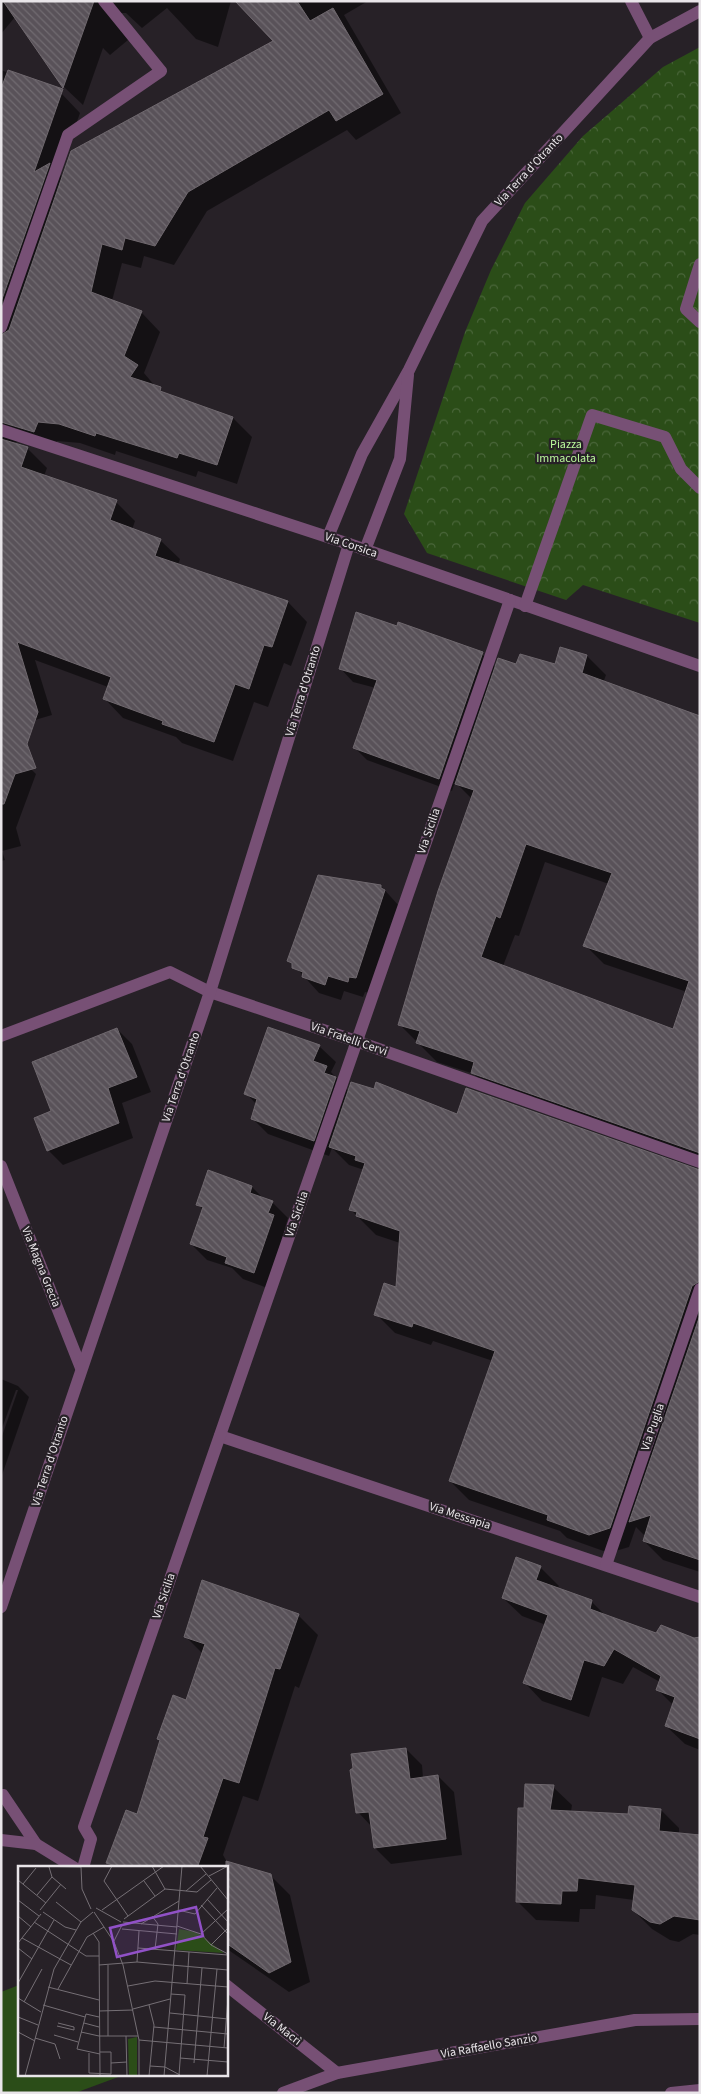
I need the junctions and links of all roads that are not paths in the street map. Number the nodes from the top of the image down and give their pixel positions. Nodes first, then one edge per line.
1 (104, 1) edge
2 (631, 1) edge
3 (700, 11) edge
4 (650, 38) junction
5 (700, 264) edge
6 (700, 322) edge
7 (1, 327) edge
8 (409, 370) junction
9 (1, 430) edge
10 (700, 488) edge
11 (328, 537) junction
12 (349, 544) junction
13 (365, 550) junction
14 (510, 600) junction
15 (525, 606) junction
16 (700, 666) edge
17 (210, 992) junction
18 (1, 1036) edge
19 (356, 1041) junction
20 (700, 1162) edge
21 (1, 1166) edge
22 (700, 1289) edge
23 (81, 1368) junction
24 (220, 1436) junction
25 (606, 1565) junction
26 (700, 1597) edge
27 (1, 1607) edge
28 (2, 1795) edge
29 (1, 1840) edge
30 (36, 1844) junction
31 (72, 1866) edge
32 (84, 1866) edge
33 (228, 1987) edge
34 (700, 2018) edge
35 (337, 2073) junction
36 (700, 2090) edge
37 (283, 2093) edge
38 (671, 2093) edge

1 - 7 street
2 - 4 street
3 - 4 street, Via Terra d'Otranto
4 - 8 street, Via Terra d'Otranto
5 - 6 street
8 - 11 street, Via Terra d'Otranto
8 - 13 street
9 - 11 street, Via Corsica
10 - 15 street
11 - 12 street, Via Corsica
12 - 13 street, Via Corsica
12 - 17 street, Via Terra d'Otranto
13 - 14 street, Via Corsica
14 - 15 street, Via Corsica
14 - 19 street, Via Sicilia
15 - 16 street, Via Corsica
17 - 18 street, Via Fratelli Cervi
17 - 19 street, Via Fratelli Cervi
17 - 23 street, Via Terra d'Otranto
19 - 20 street, Via Fratelli Cervi
19 - 24 street, Via Sicilia
21 - 23 street, Via Magna Grecia
22 - 25 street, Via Puglia
23 - 27 street, Via Terra d'Otranto
24 - 25 street, Via Messapia
24 - 32 street, Via Sicilia
25 - 26 street, Via Messapia
28 - 30 street
29 - 30 street
30 - 31 street
33 - 35 street, Via Macrì
34 - 35 street, Via Raffaello Sanzio
35 - 37 street, Via Raffaello Sanzio
36 - 38 street

